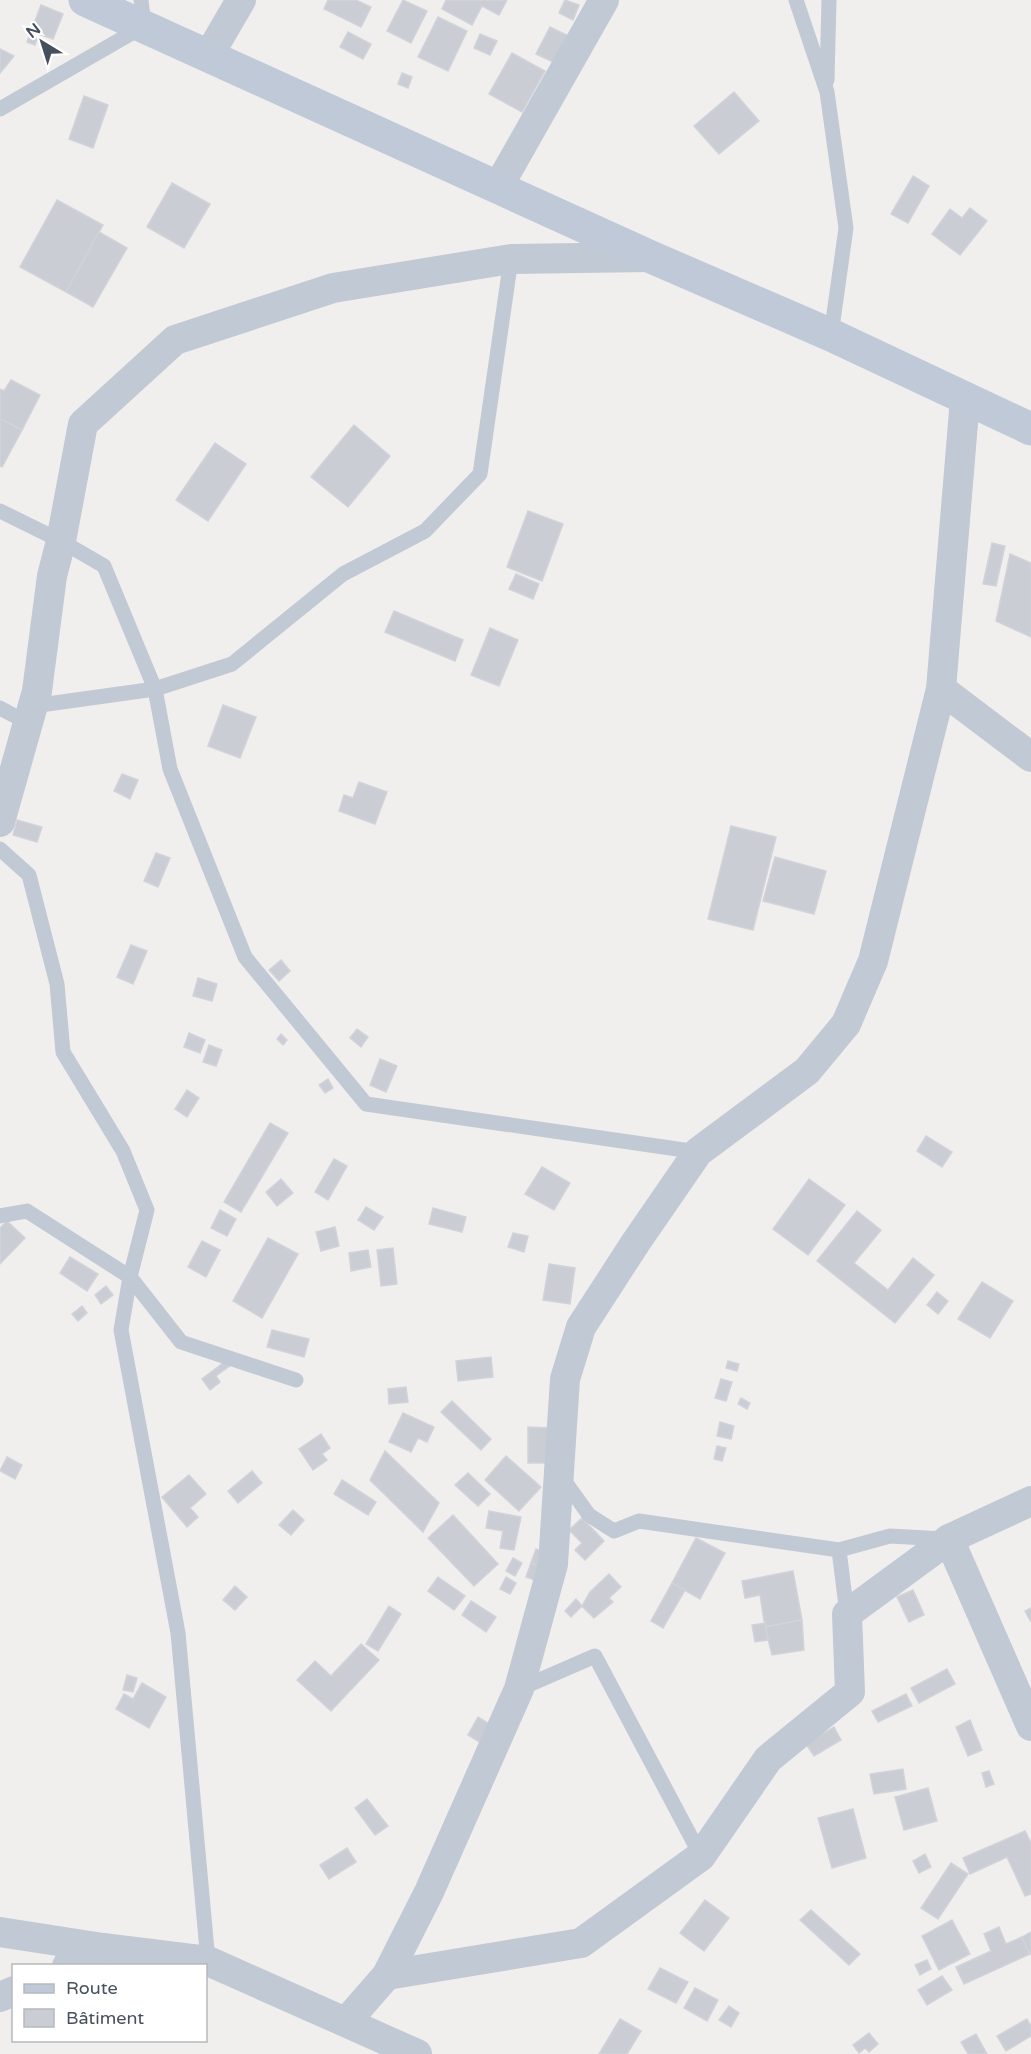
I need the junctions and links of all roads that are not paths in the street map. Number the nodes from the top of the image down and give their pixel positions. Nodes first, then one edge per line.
1 (85, 0) edge
2 (241, 0) edge
3 (603, 0) edge
4 (796, 0) edge
5 (829, 0) edge
6 (143, 13) edge
7 (209, 55) junction
8 (827, 92) junction
9 (0, 109) edge
10 (498, 187) junction
11 (651, 256) junction
12 (511, 259) junction
13 (831, 335) junction
14 (965, 399) junction
15 (1031, 429) edge
16 (0, 512) edge
17 (61, 542) junction
18 (155, 688) junction
19 (941, 689) junction
20 (0, 708) edge
21 (31, 715) junction
22 (1031, 757) edge
23 (2, 813) edge
24 (0, 849) edge
25 (698, 1152) junction
26 (0, 1216) edge
27 (130, 1277) junction
28 (296, 1380) dead end
29 (560, 1474) junction
30 (1031, 1501) edge
31 (949, 1539) junction
32 (839, 1550) junction
33 (847, 1614) junction
34 (519, 1689) junction
35 (1031, 1726) edge
36 (701, 1856) junction
37 (0, 1932) edge
38 (103, 1948) junction
39 (208, 1961) junction
40 (68, 1964) edge
41 (387, 1975) junction
42 (346, 2022) junction
43 (417, 2054) edge

1 - 6 main road
2 - 7 street
3 - 10 street
4 - 8 lane
5 - 8 lane
6 - 7 main road
6 - 9 lane
7 - 10 main road
8 - 13 lane
10 - 11 main road
11 - 12 street
11 - 13 main road
12 - 17 street
12 - 18 lane
13 - 14 main road
14 - 15 main road
14 - 19 street
16 - 17 lane
17 - 18 lane
17 - 21 street
18 - 21 lane
18 - 25 lane
19 - 22 street
19 - 25 street
20 - 21 lane
21 - 23 street
24 - 27 lane
25 - 29 street
26 - 27 lane
27 - 28 lane
27 - 39 lane
29 - 32 lane
29 - 34 street
30 - 31 street
31 - 32 lane
31 - 33 street
31 - 35 street
32 - 33 lane
33 - 36 street
34 - 36 lane
34 - 41 street
36 - 41 street
37 - 38 street
38 - 39 street
38 - 40 street
39 - 42 street
41 - 42 street
42 - 43 street

